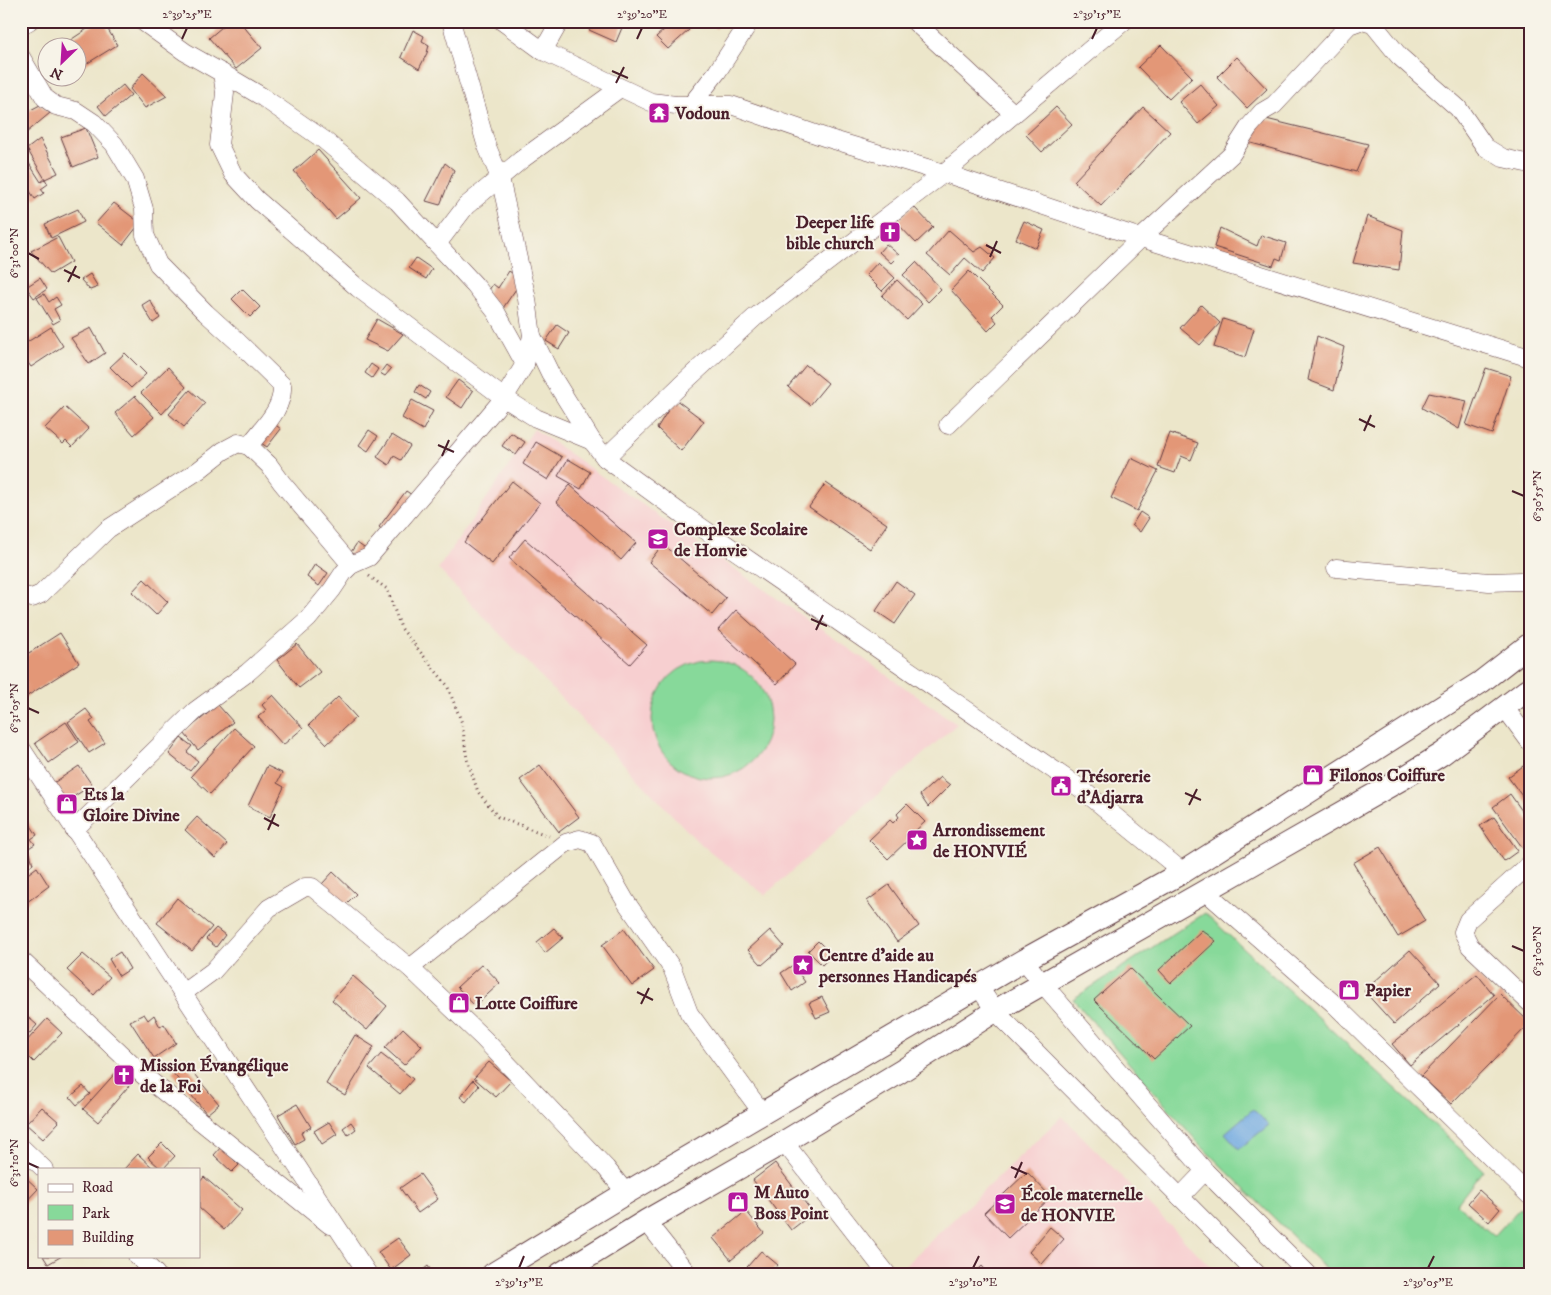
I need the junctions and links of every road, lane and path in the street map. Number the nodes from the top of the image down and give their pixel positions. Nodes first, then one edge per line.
1 (29, 21) edge
2 (142, 21) edge
3 (451, 21) edge
4 (502, 21) edge
5 (560, 21) edge
6 (750, 21) edge
7 (914, 21) edge
8 (1124, 21) edge
9 (1361, 21) edge
10 (21, 26) edge
11 (543, 51) junction
12 (21, 57) edge
13 (222, 73) junction
14 (620, 88) junction
15 (691, 105) junction
16 (1014, 114) junction
17 (1530, 164) edge
18 (944, 173) junction
19 (500, 178) junction
20 (1141, 238) junction
21 (436, 244) junction
22 (532, 336) junction
23 (1530, 358) edge
24 (525, 364) junction
25 (504, 398) junction
26 (948, 425) dead end
27 (592, 441) junction
28 (249, 446) junction
29 (606, 458) junction
30 (351, 564) junction
31 (1336, 568) dead end
32 (1527, 578) edge
33 (21, 595) edge
34 (1530, 644) edge
35 (1530, 688) edge
36 (1505, 708) junction
37 (1530, 742) edge
38 (21, 748) edge
39 (74, 830) junction
40 (566, 843) junction
41 (1530, 864) edge
42 (1183, 872) junction
43 (1205, 891) junction
44 (21, 960) edge
45 (1024, 960) junction
46 (410, 968) junction
47 (1042, 984) junction
48 (979, 987) junction
49 (183, 993) junction
50 (1530, 1003) edge
51 (995, 1011) junction
52 (763, 1114) junction
53 (784, 1142) junction
54 (21, 1147) edge
55 (43, 1168) edge
56 (1205, 1170) junction
57 (626, 1192) junction
58 (1530, 1196) edge
59 (1180, 1197) junction
60 (646, 1221) junction
61 (344, 1236) junction
62 (139, 1258) edge
63 (156, 1274) edge
64 (368, 1274) edge
65 (493, 1274) edge
66 (560, 1274) edge
67 (688, 1274) edge
68 (887, 1274) edge
69 (1257, 1274) edge
70 (1308, 1274) edge

1 - 10 street
2 - 13 street
3 - 19 street
4 - 11 street
5 - 11 street
6 - 15 street
7 - 16 street
8 - 16 street
9 - 17 street
9 - 20 street
11 - 14 street
12 - 28 street
13 - 21 street
13 - 25 street
14 - 15 street
14 - 19 street
15 - 18 street
16 - 18 street
18 - 20 street
18 - 29 street
19 - 21 street
19 - 22 street
20 - 23 street
20 - 26 street
21 - 24 street
22 - 24 street
22 - 27 street
24 - 25 street
25 - 27 street
25 - 30 street
27 - 29 street
28 - 30 street
28 - 33 street
29 - 42 street
30 - 39 street
30 - 40 path
31 - 32 street
34 - 42 main road
35 - 36 main road
36 - 37 street
36 - 43 main road
38 - 39 street
39 - 49 street
40 - 46 street
40 - 52 street
41 - 50 street
42 - 45 main road
43 - 47 main road
43 - 58 street
44 - 61 street
45 - 47 street
45 - 48 main road
46 - 49 street
46 - 57 street
47 - 51 main road
47 - 56 street
48 - 51 street
48 - 52 main road
49 - 61 street
51 - 53 main road
51 - 59 street
52 - 57 main road
53 - 60 main road
53 - 68 street
54 - 55 street
56 - 59 street
56 - 70 street
57 - 65 main road
59 - 69 street
60 - 66 main road
60 - 67 street
61 - 64 street
62 - 63 street

